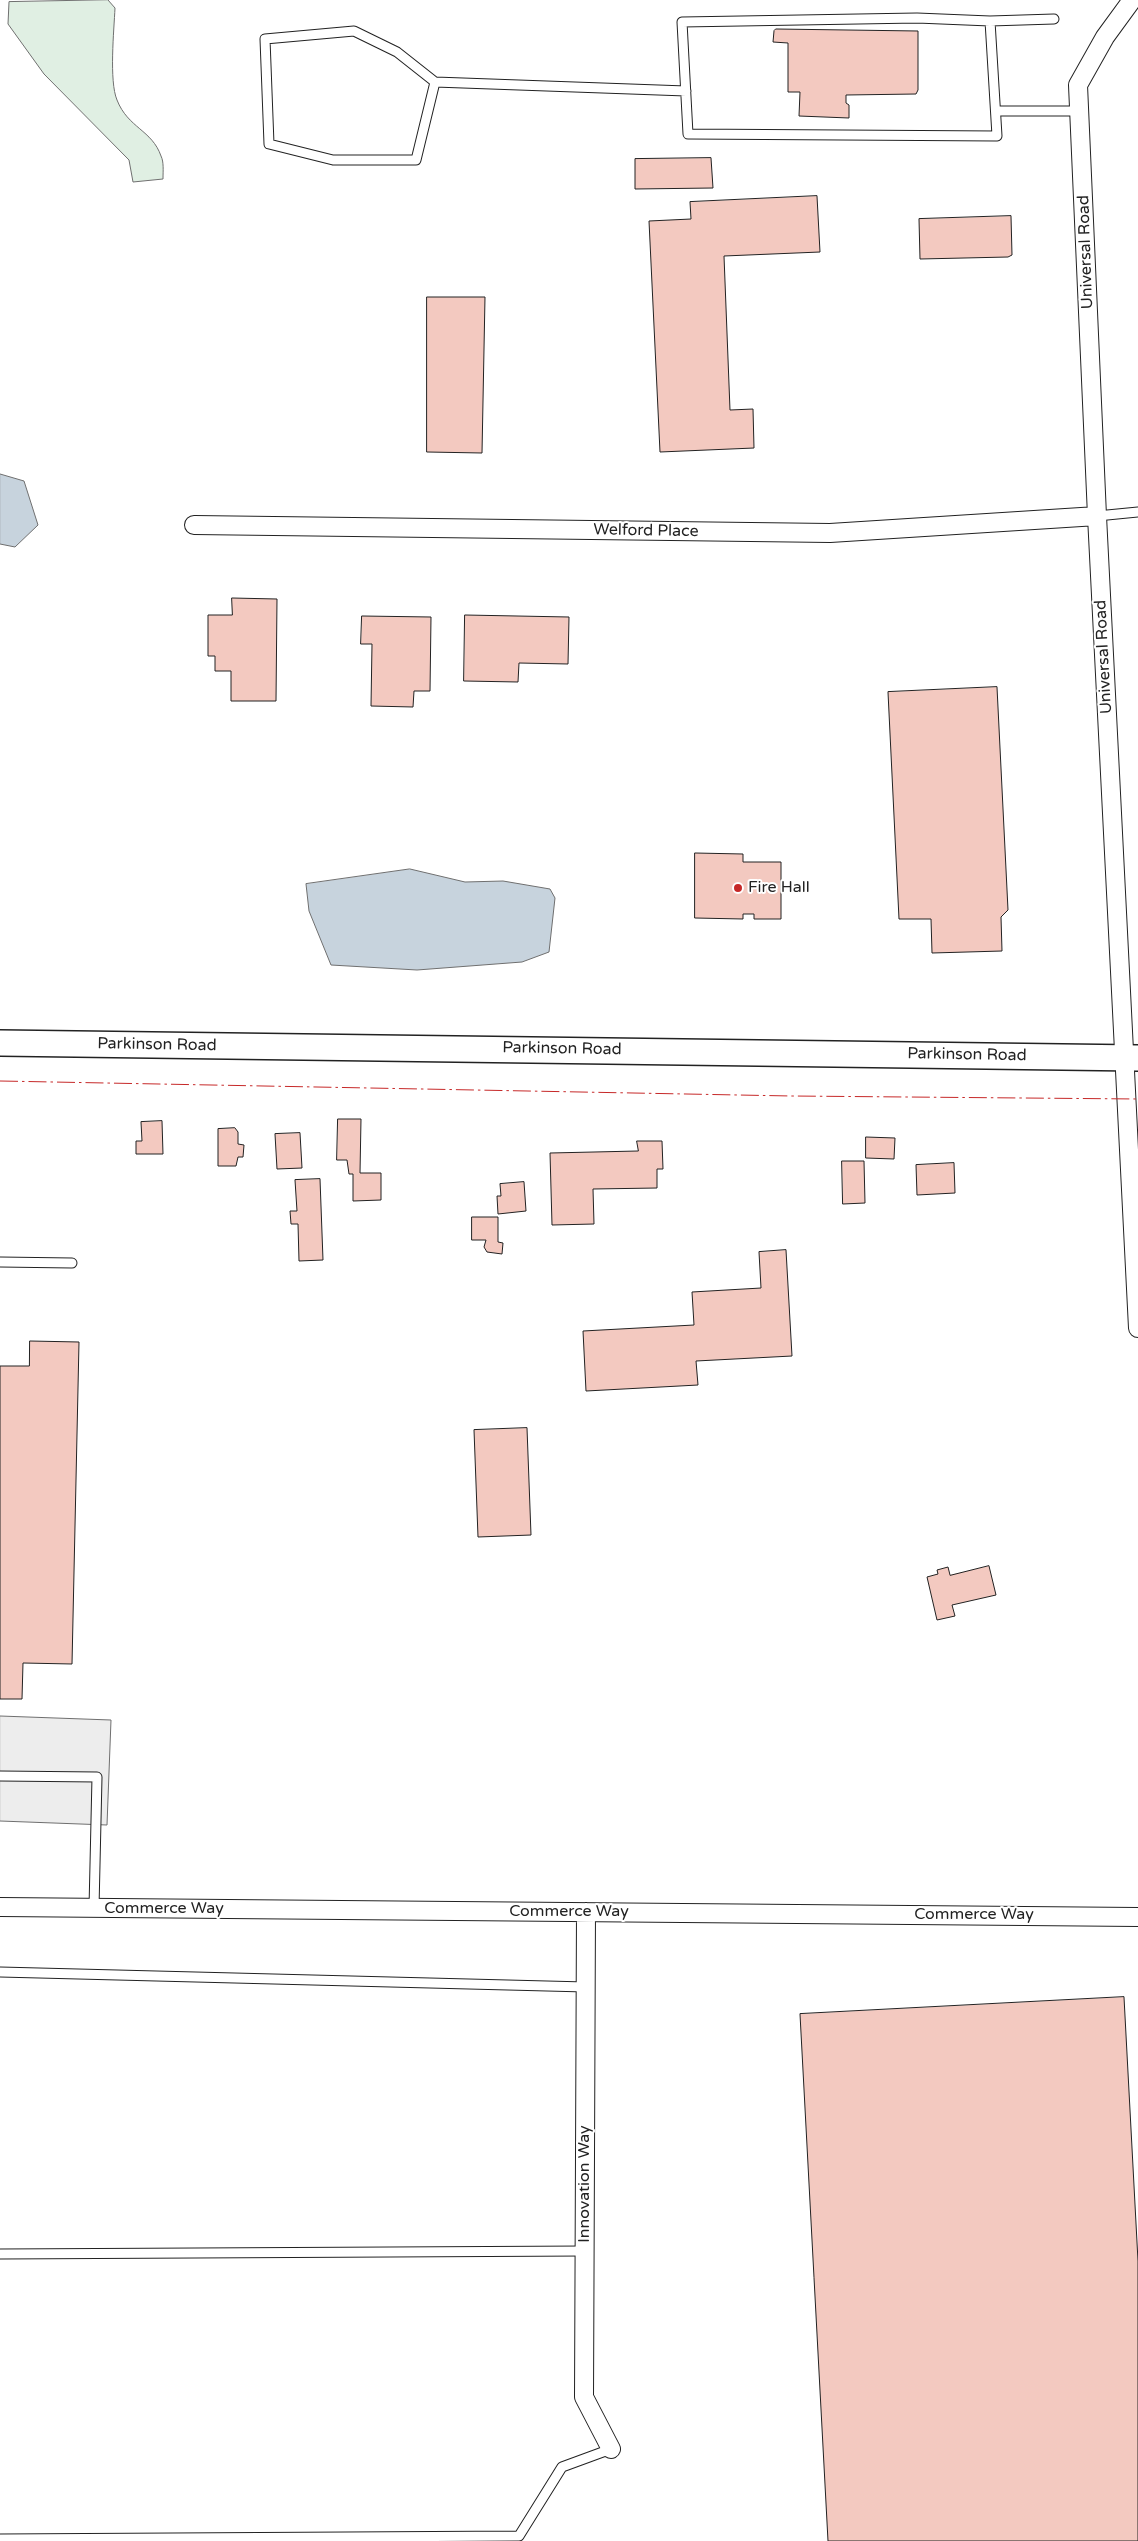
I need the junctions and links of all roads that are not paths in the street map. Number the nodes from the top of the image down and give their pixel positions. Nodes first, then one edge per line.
1 (1132, 0) edge
2 (1054, 19) dead end
3 (990, 21) junction
4 (435, 82) junction
5 (686, 91) junction
6 (996, 111) junction
7 (1080, 111) junction
8 (1138, 512) edge
9 (1097, 516) junction
10 (194, 525) dead end
11 (0, 1043) edge
12 (1131, 1057) edge
13 (0, 1262) edge
14 (72, 1263) dead end
15 (1138, 1328) edge
16 (0, 1776) edge
17 (0, 1908) edge
18 (94, 1908) junction
19 (586, 1912) junction
20 (1138, 1917) edge
21 (0, 1972) edge
22 (586, 1987) junction
23 (584, 2251) junction
24 (0, 2254) edge
25 (611, 2449) joint
26 (0, 2539) edge

1 - 7 street, Universal Road
2 - 3 lane
3 - 5 lane
3 - 6 lane
4 - 4 lane
4 - 5 lane
5 - 6 lane
6 - 7 lane
7 - 9 street, Universal Road
8 - 9 lane
9 - 10 street, Welford Place
9 - 12 street, Universal Road
11 - 12 main road, Parkinson Road
12 - 15 street, Universal Road
13 - 14 lane
16 - 18 lane
17 - 18 street, Commerce Way
18 - 19 street, Commerce Way
19 - 20 street, Commerce Way
19 - 22 street, Innovation Way
21 - 22 lane
22 - 23 street, Innovation Way
23 - 24 lane
23 - 25 street, Innovation Way
25 - 26 lane

